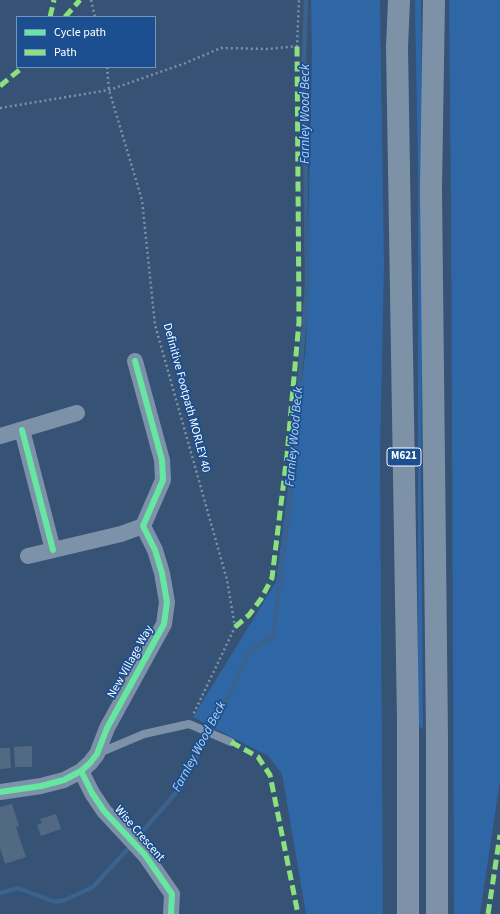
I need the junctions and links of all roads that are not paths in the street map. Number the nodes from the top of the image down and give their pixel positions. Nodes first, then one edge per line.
1 (399, 0) edge
2 (434, 0) edge
3 (135, 361) dead end
4 (77, 413) dead end
5 (22, 430) junction
6 (0, 436) edge
7 (143, 526) junction
8 (53, 550) junction
9 (28, 556) dead end
10 (231, 742) dead end
11 (96, 754) junction
12 (81, 771) junction
13 (0, 792) edge
14 (171, 914) edge
15 (408, 914) edge
16 (437, 914) edge

1 - 15 highway, M621
2 - 16 highway, M621
3 - 7 street
4 - 5 street
5 - 6 street
5 - 8 street
7 - 8 street
7 - 11 street, New Village Way
8 - 9 street
10 - 11 lane
11 - 12 street, New Village Way
12 - 13 street, New Village Way
12 - 14 street, Wise Crescent

